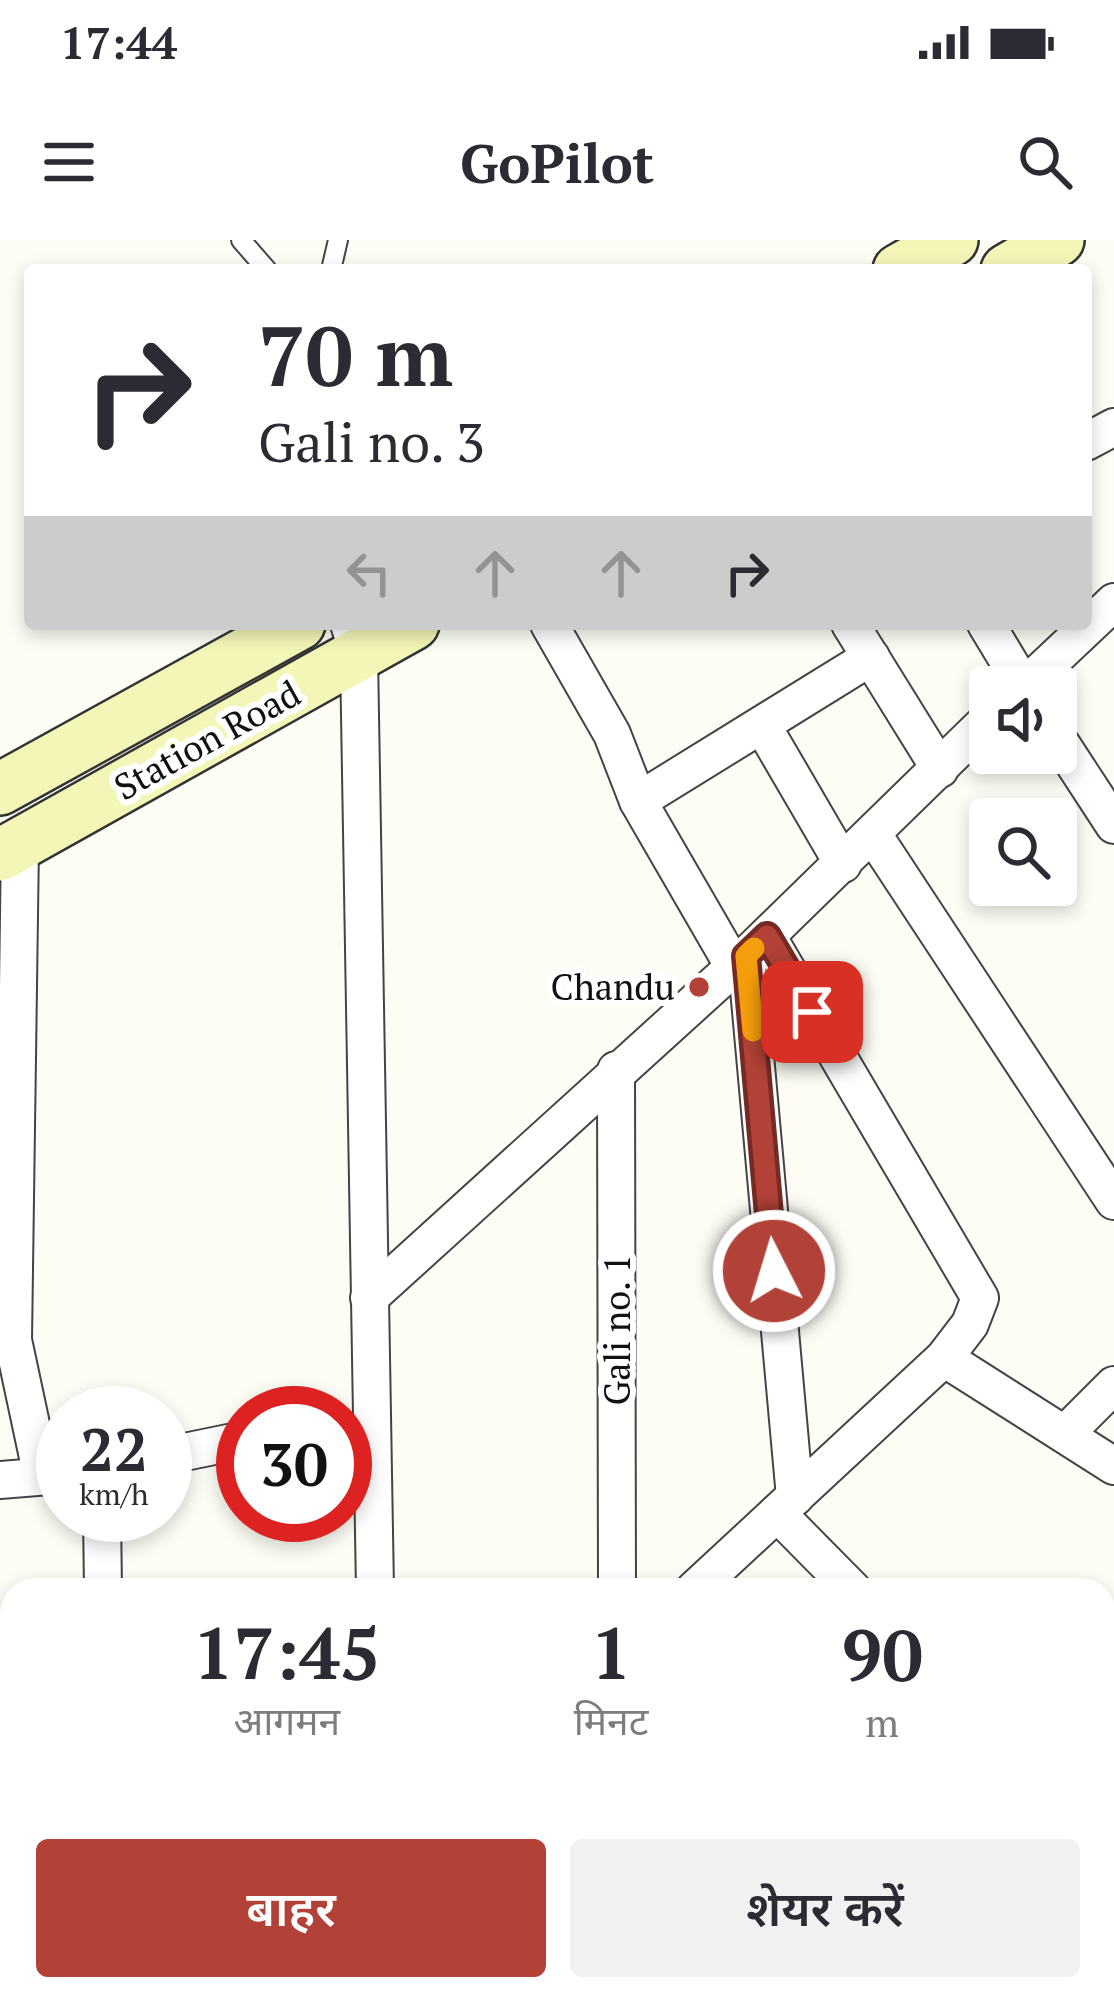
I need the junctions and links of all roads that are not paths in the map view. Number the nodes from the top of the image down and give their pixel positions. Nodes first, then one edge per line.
1 (242, 240) edge
2 (952, 240) edge
3 (1058, 240) edge
4 (262, 264) edge
5 (910, 264) edge
6 (1017, 264) edge
7 (1114, 602) edge
8 (1092, 623) edge
9 (288, 630) edge
10 (391, 630) edge
11 (552, 630) edge
12 (854, 630) edge
13 (990, 630) edge
14 (1084, 630) edge
15 (354, 640) edge
16 (871, 657) junction
17 (1011, 666) edge
18 (1046, 666) edge
19 (762, 724) junction
20 (969, 739) edge
21 (1077, 768) edge
22 (940, 769) junction
23 (0, 790) edge
24 (638, 801) junction
25 (1114, 825) edge
26 (874, 836) junction
27 (10, 850) edge
28 (844, 864) junction
29 (749, 953) junction
30 (616, 1070) junction
31 (8, 1111) edge
32 (1114, 1202) edge
33 (369, 1298) junction
34 (6, 1343) edge
35 (944, 1358) junction
36 (1114, 1385) edge
37 (361, 1386) edge
38 (36, 1429) edge
39 (1065, 1434) junction
40 (1114, 1466) edge
41 (36, 1477) edge
42 (0, 1480) edge
43 (786, 1505) junction
44 (102, 1542) edge
45 (370, 1542) edge
46 (103, 1578) edge
47 (374, 1578) edge
48 (617, 1578) edge
49 (707, 1578) edge
50 (844, 1578) edge

1 - 4 lane
2 - 5 street
3 - 6 street
7 - 8 street
9 - 23 street, Station Road
10 - 15 street, Station Road
11 - 24 street
12 - 16 street
13 - 17 street
14 - 18 street
15 - 27 street, Station Road
15 - 33 street
16 - 19 street
16 - 22 street
19 - 24 street
19 - 28 street
20 - 22 street
21 - 25 street
22 - 26 street
24 - 29 street
26 - 28 street
26 - 32 street
27 - 31 street
28 - 29 street
29 - 30 street
29 - 35 street
29 - 43 street
30 - 33 street
30 - 48 street, Gali no. 1
31 - 34 street
33 - 37 street
34 - 38 street
35 - 39 street
35 - 43 street
36 - 39 street
39 - 40 street
41 - 42 street
43 - 49 street
43 - 50 street
44 - 46 street
45 - 47 street

